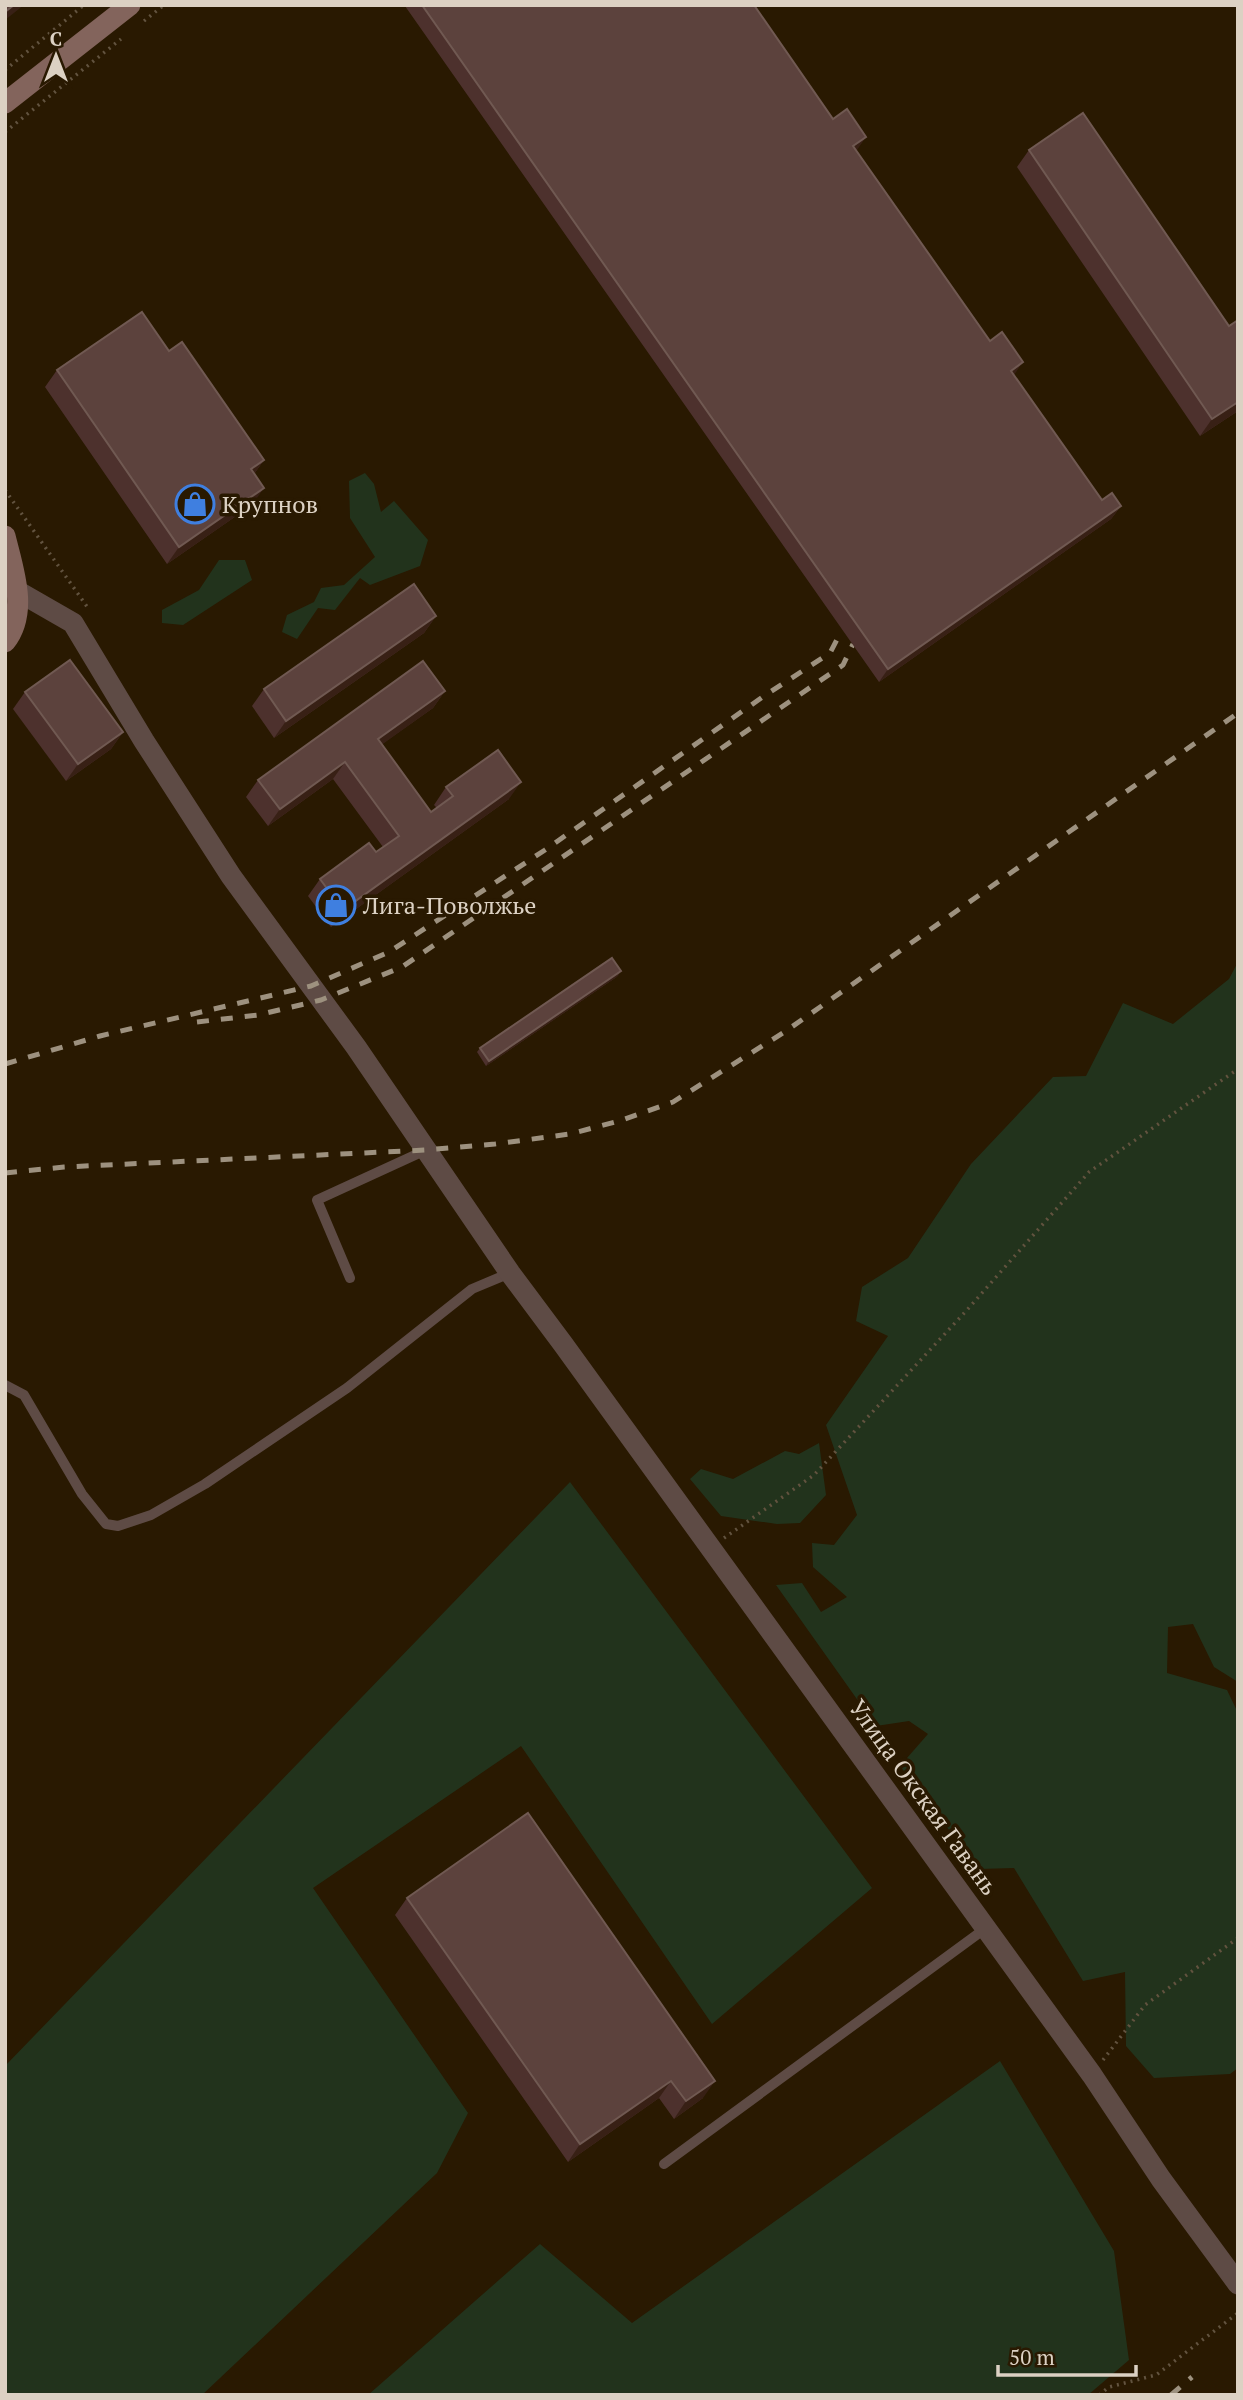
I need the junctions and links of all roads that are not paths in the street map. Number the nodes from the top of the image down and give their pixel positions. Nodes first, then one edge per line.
1 (136, 14) edge
2 (5, 103) edge
3 (5, 536) edge
4 (19, 592) junction
5 (5, 642) edge
6 (426, 1150) junction
7 (510, 1273) junction
8 (350, 1278) dead end
9 (5, 1385) edge
10 (986, 1928) junction
11 (664, 2164) dead end
12 (1238, 2284) edge

1 - 2 street
3 - 4 street
4 - 5 street
4 - 6 street, Улица Окская Гавань
6 - 7 street, Улица Окская Гавань
6 - 8 lane
7 - 9 lane
7 - 10 street, Улица Окская Гавань
10 - 11 lane
10 - 12 street, Улица Окская Гавань

